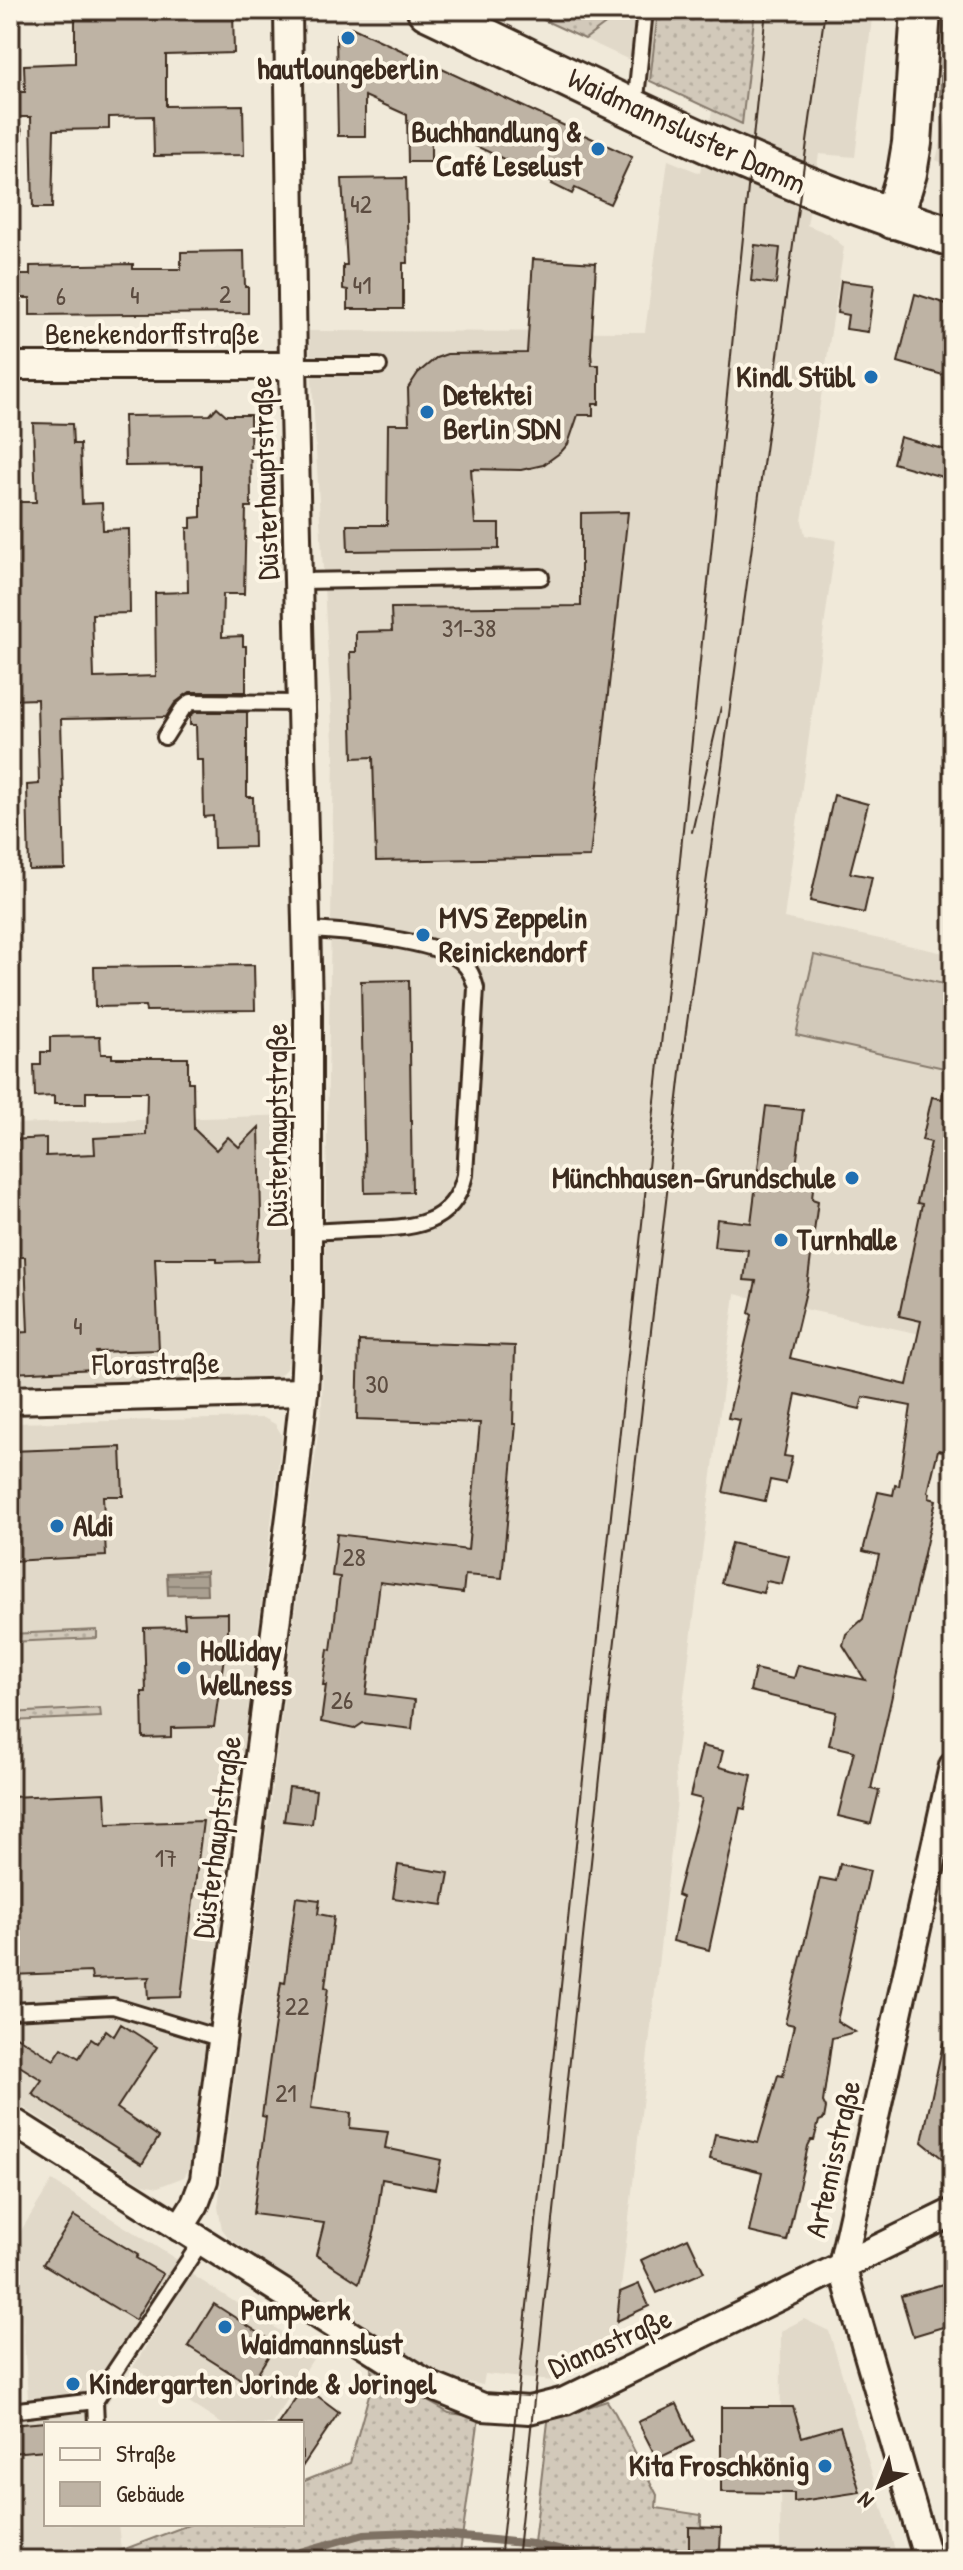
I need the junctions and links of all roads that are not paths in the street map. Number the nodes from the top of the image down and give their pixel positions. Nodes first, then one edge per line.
1 (288, 10) edge
2 (427, 10) edge
3 (645, 10) edge
4 (921, 10) edge
5 (635, 108) junction
6 (893, 219) junction
7 (953, 237) edge
8 (10, 366) edge
9 (293, 366) junction
10 (379, 366) dead end
11 (541, 577) dead end
12 (300, 581) junction
13 (302, 703) junction
14 (165, 737) dead end
15 (307, 930) junction
16 (309, 1232) junction
17 (304, 1392) junction
18 (10, 1400) edge
19 (953, 1766) edge
20 (10, 2011) edge
21 (222, 2039) junction
22 (10, 2120) edge
23 (953, 2212) edge
24 (190, 2235) junction
25 (842, 2266) junction
26 (95, 2401) junction
27 (10, 2411) edge
28 (96, 2422) edge
29 (928, 2560) edge

1 - 9 street, Düsterhauptstraße
2 - 5 main road, Waidmannsluster Damm
3 - 5 lane
4 - 6 main road
5 - 6 main road, Waidmannsluster Damm
6 - 7 main road, Waidmannsluster Damm
8 - 9 street, Benekendorffstraße
9 - 10 lane
9 - 12 street, Düsterhauptstraße
11 - 12 lane
12 - 13 street, Düsterhauptstraße
13 - 14 lane
13 - 15 street, Düsterhauptstraße
15 - 16 street, Düsterhauptstraße
15 - 16 lane
16 - 17 street, Düsterhauptstraße
17 - 18 street, Florastraße
17 - 21 street, Düsterhauptstraße
19 - 25 street, Artemisstraße
20 - 21 lane
21 - 24 street, Düsterhauptstraße
22 - 24 street, Dianastraße
23 - 25 street, Dianastraße
24 - 25 street, Dianastraße
24 - 26 lane
25 - 29 street, Artemisstraße
26 - 27 lane
26 - 28 lane

